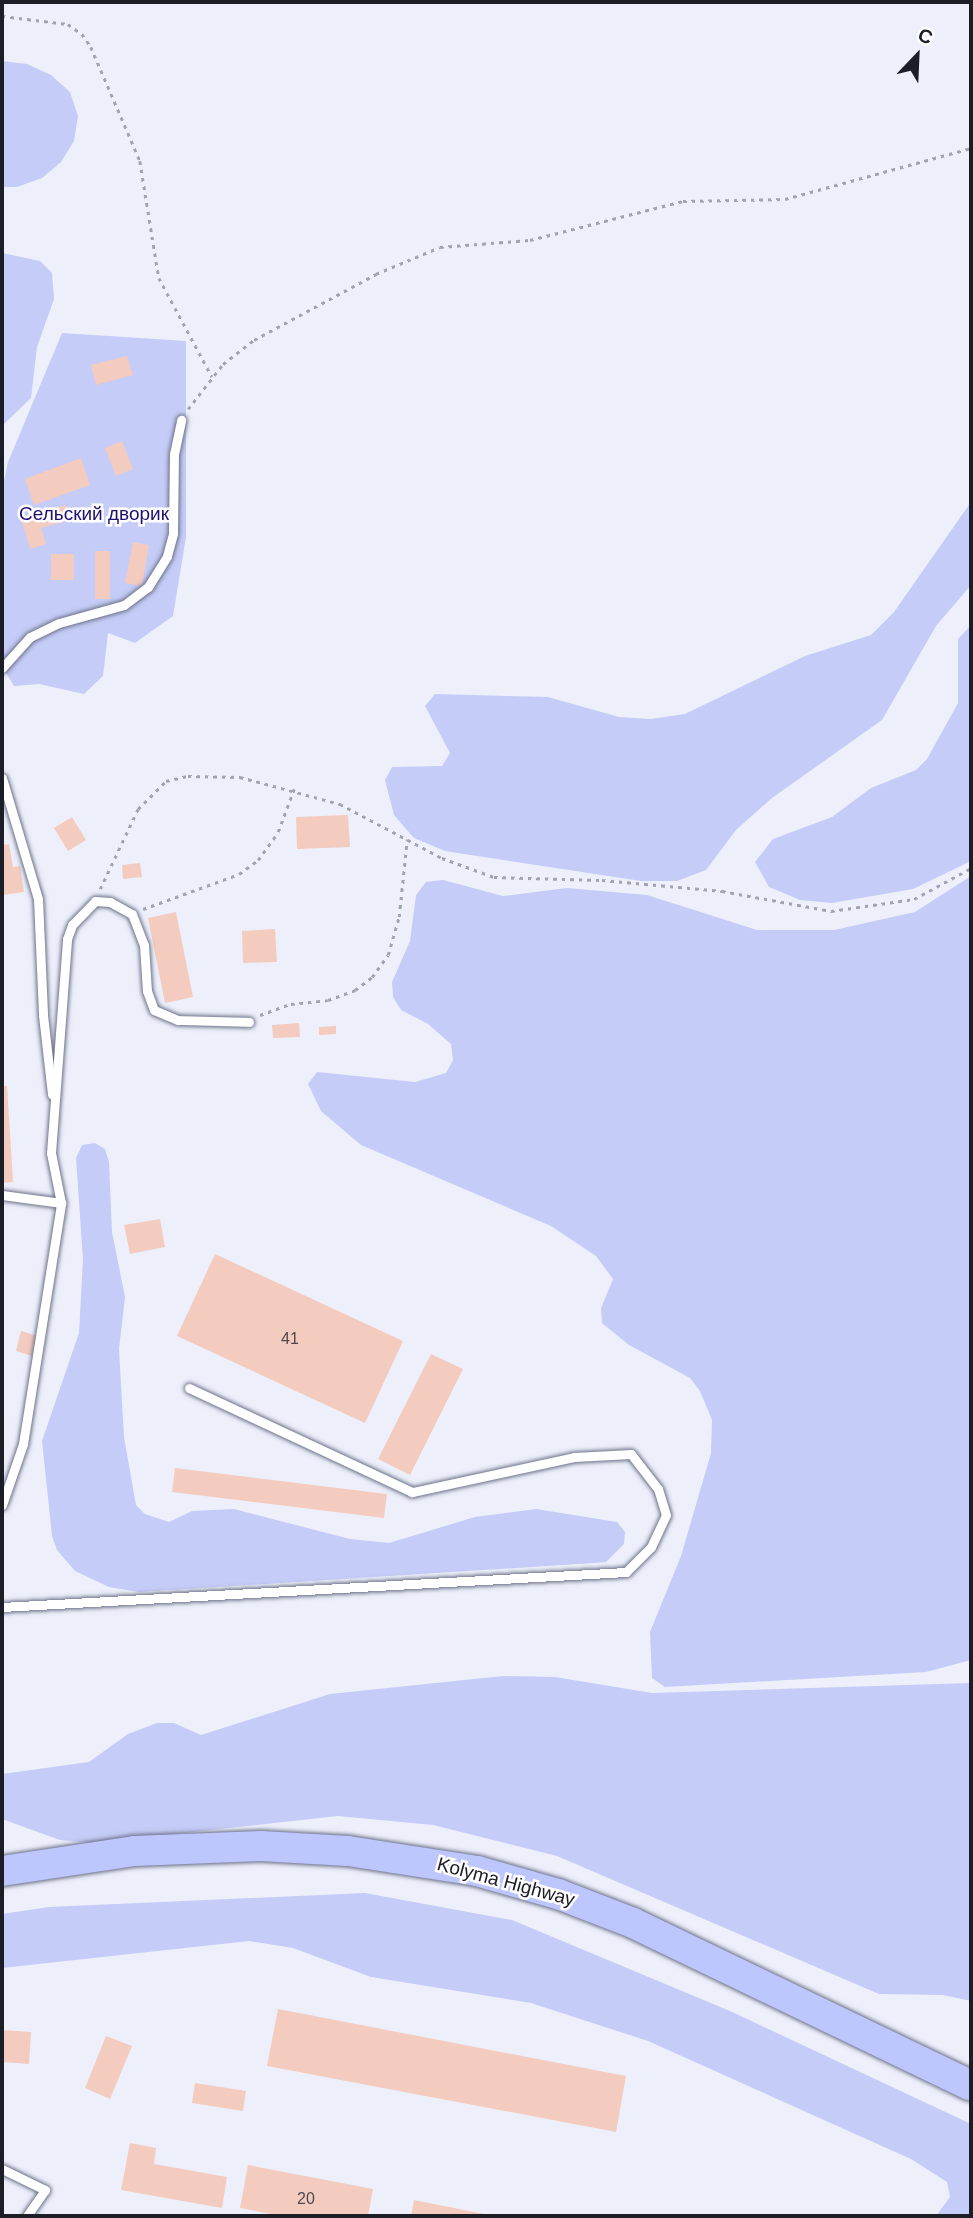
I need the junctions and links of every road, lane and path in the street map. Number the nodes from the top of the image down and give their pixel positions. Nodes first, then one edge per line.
1 (2, 16) edge
2 (971, 148) edge
3 (212, 377) junction
4 (181, 420) joint
5 (2, 668) edge
6 (2, 778) edge
7 (295, 789) junction
8 (407, 839) junction
9 (971, 868) edge
10 (95, 901) junction
11 (132, 914) junction
12 (249, 1022) joint
13 (54, 1106) junction
14 (2, 1195) edge
15 (61, 1203) junction
16 (189, 1388) dead end
17 (2, 1505) edge
18 (2, 1607) edge
19 (2, 1871) edge
20 (971, 2086) edge
21 (2, 2169) edge
22 (27, 2216) edge

1 - 3 path
2 - 3 path
3 - 4 path
4 - 5 lane
6 - 13 lane
7 - 8 path
7 - 10 path
7 - 11 path
8 - 9 path
8 - 12 path
10 - 11 lane
10 - 13 lane
11 - 12 lane
13 - 15 lane
14 - 15 lane
15 - 17 lane
16 - 18 lane
19 - 20 highway, Kolyma Highway
21 - 22 lane

